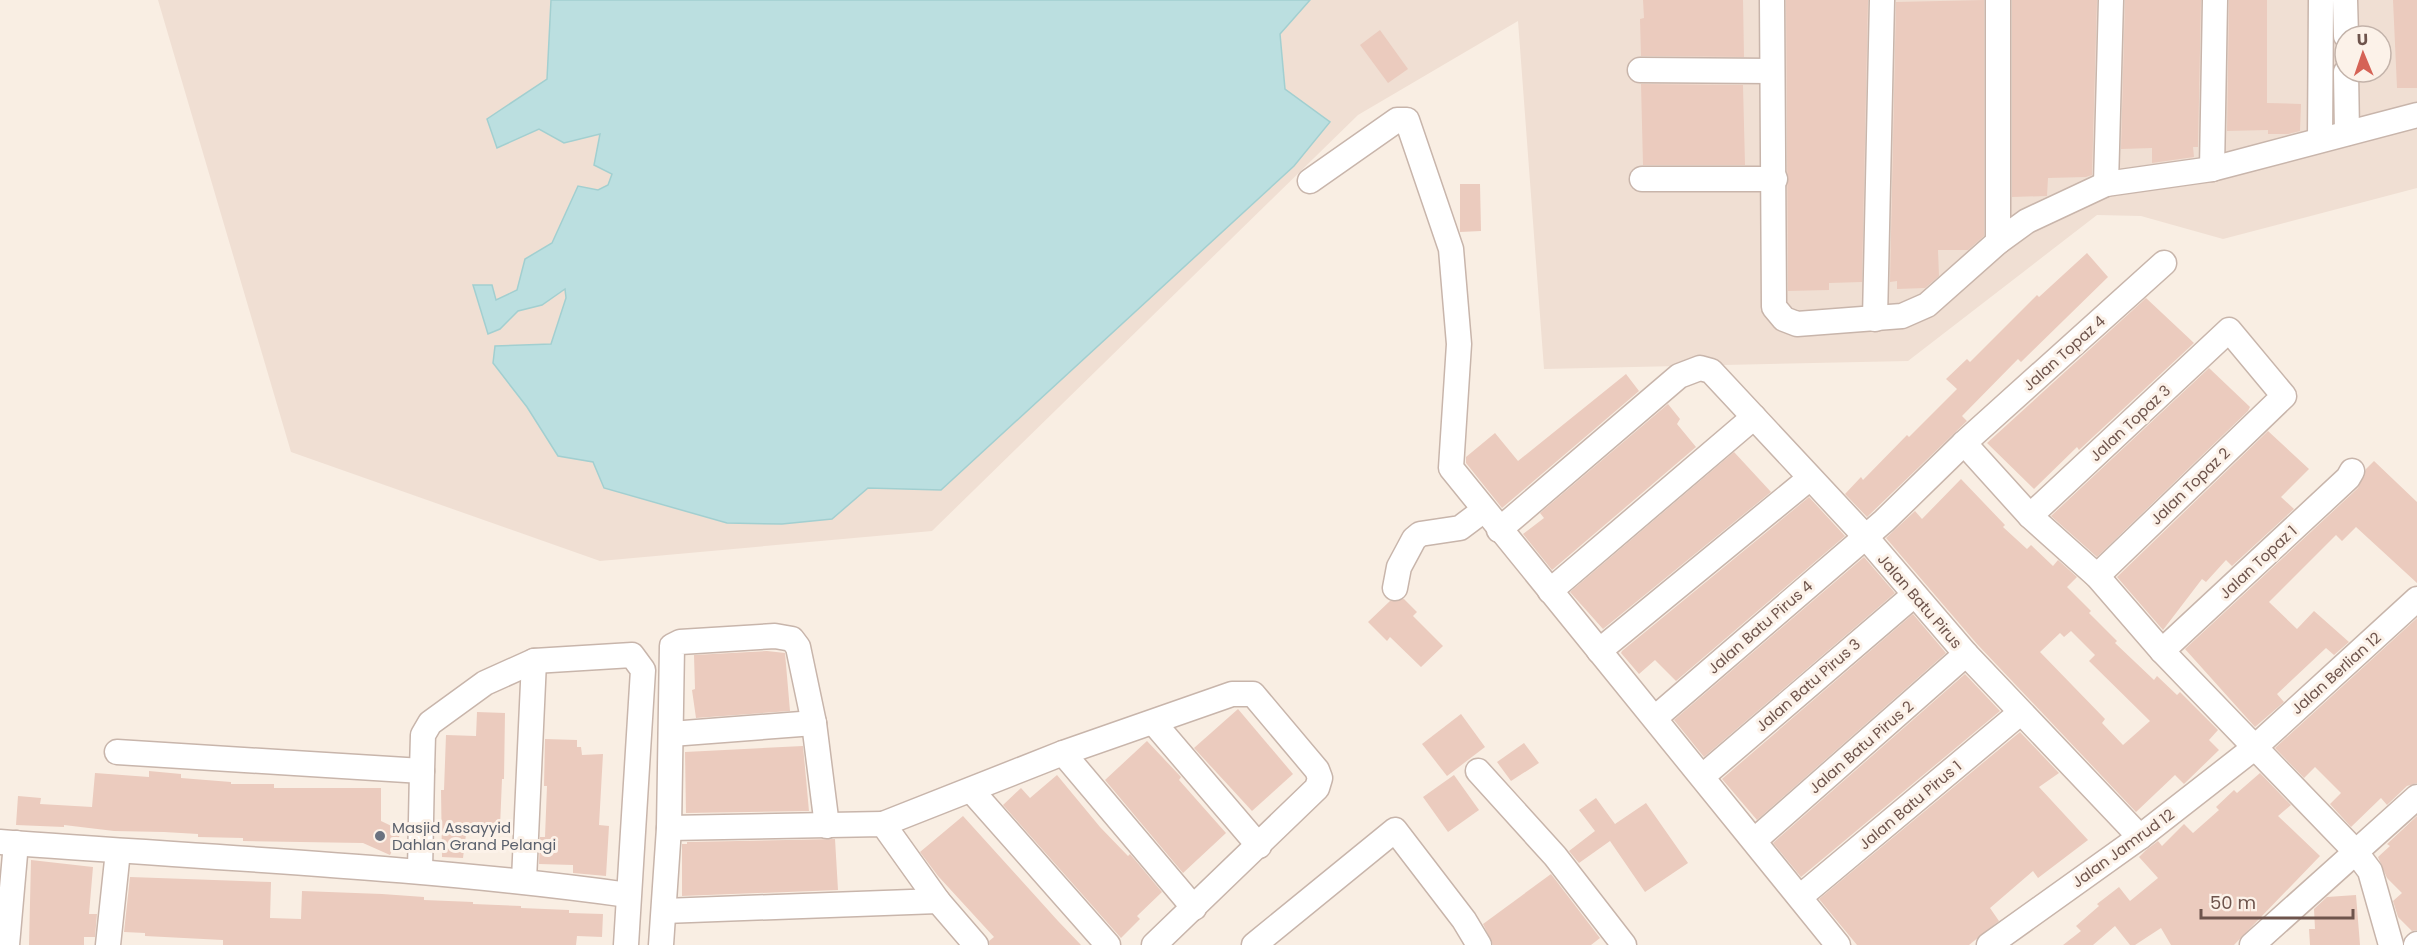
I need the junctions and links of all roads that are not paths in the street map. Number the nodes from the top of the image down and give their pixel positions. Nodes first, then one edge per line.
1 (1772, 0) edge
2 (1882, 0) edge
3 (1998, 0) edge
4 (2111, 0) edge
5 (2215, 0) edge
6 (2321, 0) edge
7 (2345, 0) edge
8 (2346, 24) edge
9 (1640, 70) dead end
10 (1772, 71) junction
11 (2346, 84) edge
12 (2417, 115) edge
13 (2347, 133) junction
14 (2320, 139) junction
15 (2212, 169) junction
16 (1642, 179) dead end
17 (1774, 179) junction
18 (1310, 181) dead end
19 (2106, 184) junction
20 (1998, 242) junction
21 (2164, 263) dead end
22 (1875, 319) junction
23 (2229, 330) joint
24 (1754, 417) junction
25 (1964, 442) junction
26 (2352, 471) dead end
27 (1810, 478) junction
28 (2030, 516) junction
29 (1475, 517) junction
30 (1499, 530) junction
31 (1864, 536) junction
32 (2097, 576) junction
33 (1395, 588) dead end
34 (1550, 591) junction
35 (1914, 595) junction
36 (2417, 599) edge
37 (1599, 651) junction
38 (2162, 651) junction
39 (1966, 654) junction
40 (534, 661) junction
41 (2020, 713) junction
42 (1655, 718) junction
43 (814, 723) junction
44 (1154, 723) junction
45 (671, 734) junction
46 (2254, 748) junction
47 (117, 752) dead end
48 (1063, 753) junction
49 (422, 771) junction
50 (1478, 771) dead end
51 (1703, 776) junction
52 (971, 790) junction
53 (2417, 797) edge
54 (883, 824) junction
55 (827, 826) junction
56 (669, 828) junction
57 (2140, 837) junction
58 (1755, 840) junction
59 (8, 842) edge
60 (1259, 846) junction
61 (118, 851) junction
62 (2355, 851) junction
63 (420, 870) junction
64 (524, 880) junction
65 (628, 895) junction
66 (1800, 897) junction
67 (938, 901) junction
68 (1194, 908) junction
69 (664, 910) junction
70 (7, 945) edge
71 (108, 945) edge
72 (626, 945) edge
73 (662, 945) edge
74 (976, 945) edge
75 (1108, 945) edge
76 (1154, 945) edge
77 (1254, 945) edge
78 (1479, 945) edge
79 (1624, 945) edge
80 (1838, 945) edge
81 (1989, 945) edge
82 (2252, 945) edge
83 (2391, 945) edge

1 - 10 street
2 - 22 street
3 - 20 street
4 - 19 street
5 - 15 street
6 - 14 street
7 - 8 street
9 - 10 street
10 - 17 street
11 - 13 street
12 - 13 street
13 - 14 street
14 - 15 street
15 - 19 street
16 - 17 street
17 - 22 street
18 - 29 street
19 - 20 street
20 - 22 street
21 - 25 street, Jalan Topaz 4
23 - 28 street, Jalan Topaz 3
23 - 32 street, Jalan Topaz 2
24 - 27 street, Jalan Batu Pirus
24 - 30 street, Jalan Batu Pirus
24 - 34 street
25 - 28 street
25 - 31 street, Jalan Topaz 4
26 - 38 street, Jalan Topaz 1
27 - 31 street, Jalan Batu Pirus
27 - 37 street
28 - 32 street
29 - 30 street
29 - 33 street
30 - 34 street
31 - 35 street, Jalan Batu Pirus
31 - 42 street, Jalan Batu Pirus 4
32 - 38 street
34 - 37 street
35 - 39 street, Jalan Batu Pirus
35 - 51 street, Jalan Batu Pirus 3
36 - 46 street, Jalan Berlian 12
37 - 42 street
38 - 46 street
39 - 41 street, Jalan Batu Pirus
39 - 58 street, Jalan Batu Pirus 2
40 - 49 street
40 - 64 street
40 - 65 street
41 - 57 street, Jalan Batu Pirus
41 - 66 street, Jalan Batu Pirus 1
42 - 51 street
43 - 45 street
43 - 45 street
43 - 55 street
44 - 48 street
44 - 60 street
44 - 60 street
45 - 56 street
46 - 57 street, Jalan Jamrud 12
46 - 62 street
47 - 49 street
48 - 52 street
48 - 68 street
49 - 63 street
50 - 79 street
51 - 58 street
52 - 54 street
52 - 75 street
53 - 62 street
54 - 55 street
54 - 67 street
55 - 56 street
56 - 69 street
57 - 81 street, Jalan Jamrud 12
58 - 66 street
59 - 61 street
59 - 70 street
60 - 68 street
61 - 63 street
61 - 71 street
62 - 82 street
62 - 83 street
63 - 64 street
64 - 65 street
65 - 72 street
66 - 80 street
67 - 69 street
67 - 74 street
68 - 76 street
69 - 73 street
77 - 78 street

